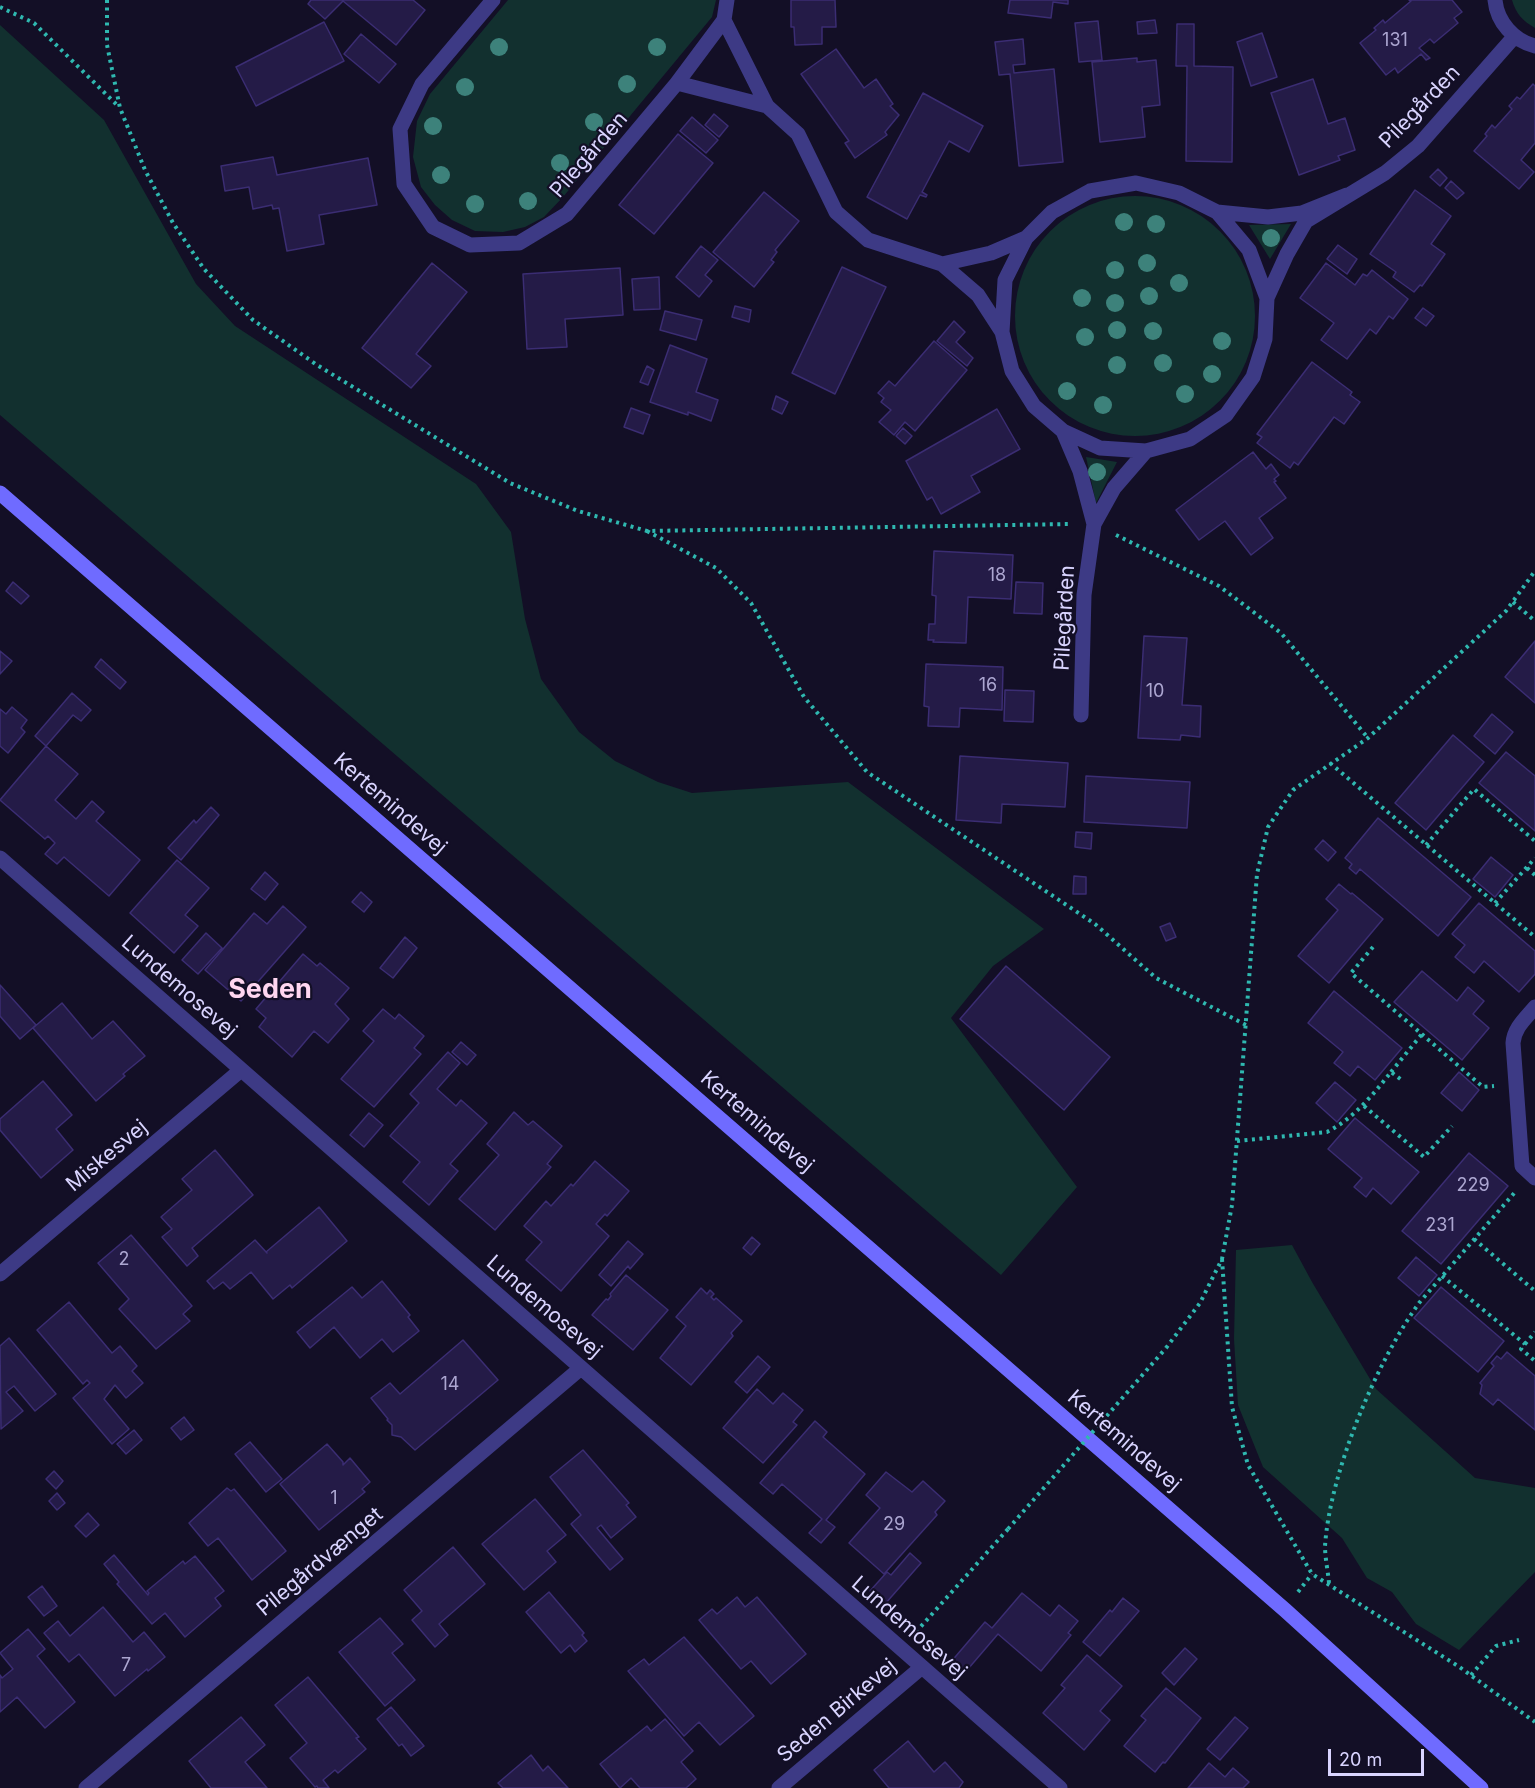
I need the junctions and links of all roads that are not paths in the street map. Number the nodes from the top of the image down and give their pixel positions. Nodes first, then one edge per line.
1 (493, 0) edge
2 (727, 0) edge
3 (1496, 0) edge
4 (724, 20) junction
5 (1514, 37) junction
6 (1535, 46) edge
7 (677, 83) junction
8 (767, 106) junction
9 (1347, 195) junction
10 (1217, 212) junction
11 (1026, 238) junction
12 (942, 264) junction
13 (1267, 298) junction
14 (1002, 332) junction
15 (1063, 431) junction
16 (1146, 452) junction
17 (0, 494) edge
18 (1094, 524) junction
19 (1081, 715) dead end
20 (0, 858) edge
21 (1535, 1007) edge
22 (241, 1070) junction
23 (1528, 1181) edge
24 (0, 1274) edge
25 (581, 1368) junction
26 (922, 1667) junction
27 (86, 1788) edge
28 (779, 1788) edge
29 (1060, 1788) edge
30 (1481, 1788) edge

1 - 7 street, Pilegården
2 - 4 street, Pilegården
3 - 5 street
4 - 7 street, Pilegården
4 - 8 street, Pilegården
5 - 6 street
5 - 9 street, Pilegården
7 - 8 street, Pilegården
8 - 12 street, Pilegården
9 - 10 street, Pilegården
9 - 13 street, Pilegården
10 - 11 street, Pilegården
10 - 13 street, Pilegården
11 - 12 street, Pilegården
11 - 14 street, Pilegården
12 - 14 street, Pilegården
13 - 16 street, Pilegården
14 - 15 street, Pilegården
15 - 16 street, Pilegården
15 - 18 street, Pilegården
16 - 18 street, Pilegården
17 - 30 main road, Kertemindevej
18 - 19 street, Pilegården
20 - 22 street, Lundemosevej
21 - 23 street
22 - 24 street, Miskesvej
22 - 25 street, Lundemosevej
25 - 26 street, Lundemosevej
25 - 27 street, Pilegårdvænget
26 - 28 street, Seden Birkevej
26 - 29 street, Lundemosevej

